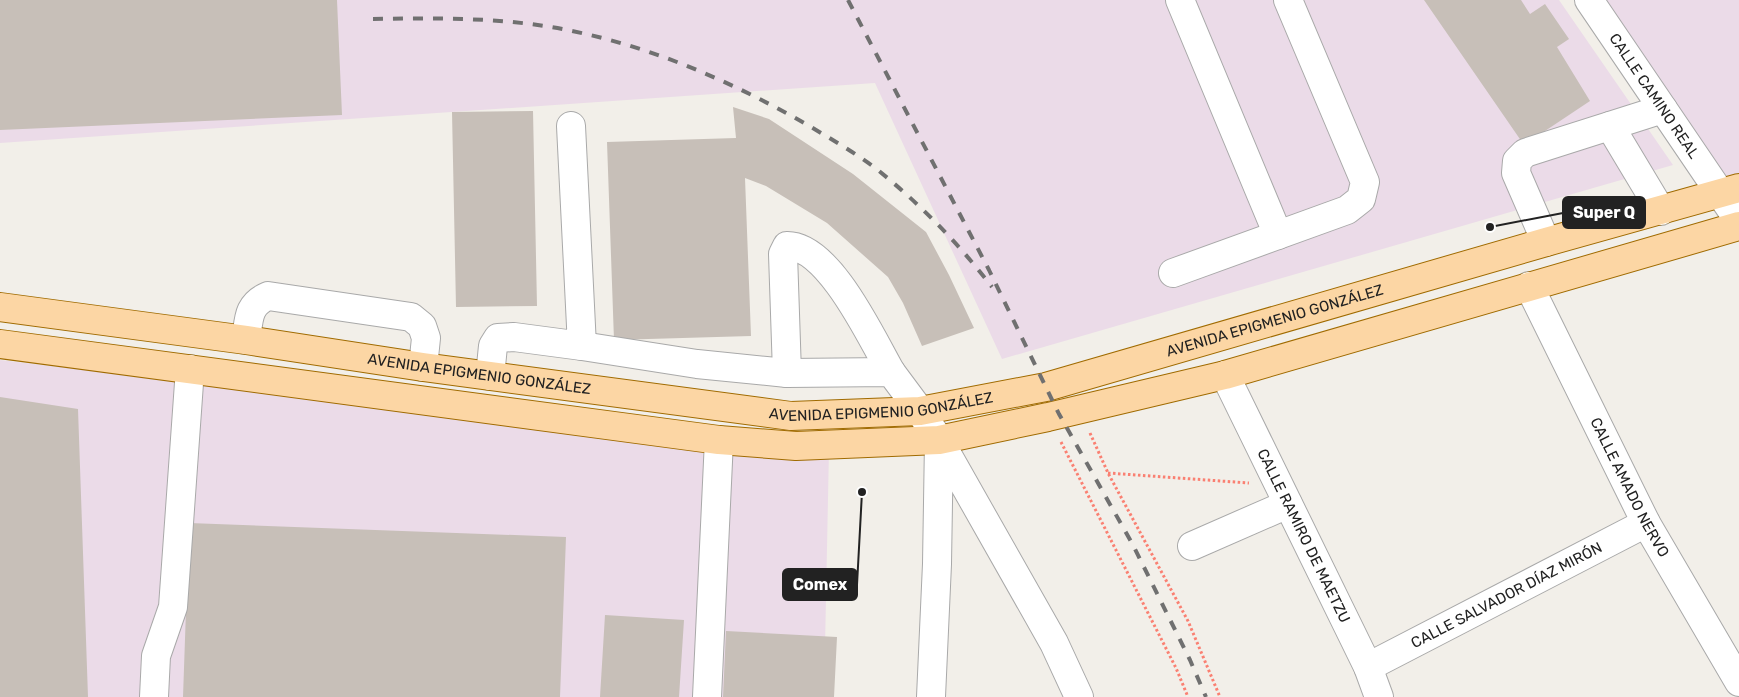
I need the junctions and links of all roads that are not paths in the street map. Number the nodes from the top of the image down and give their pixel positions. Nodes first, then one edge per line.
1 (1180, 0) edge
2 (1288, 0) edge
3 (1589, 0) edge
4 (1662, 109) junction
5 (571, 126) dead end
6 (1610, 126) junction
7 (1729, 191) edge
8 (1661, 211) junction
9 (1739, 221) edge
10 (1739, 226) edge
11 (1278, 235) junction
12 (1546, 242) junction
13 (1173, 273) dead end
14 (1529, 286) junction
15 (0, 306) edge
16 (246, 340) junction
17 (0, 344) edge
18 (582, 346) junction
19 (423, 367) junction
20 (190, 369) junction
21 (891, 372) junction
22 (787, 373) junction
23 (1226, 375) junction
24 (490, 376) junction
25 (920, 411) junction
26 (719, 440) junction
27 (939, 440) junction
28 (1284, 495) junction
29 (1646, 523) junction
30 (1192, 546) dead end
31 (1368, 667) junction
32 (1739, 682) edge
33 (154, 697) edge
34 (707, 697) edge
35 (931, 697) edge
36 (1079, 697) edge
37 (1380, 697) edge

1 - 11 street
2 - 11 street
3 - 4 street, CALLE CAMINO REAL
4 - 6 street
4 - 7 street, CALLE CAMINO REAL
5 - 18 street
6 - 8 street
6 - 12 street
7 - 8 main road, AVENIDA EPIGMENIO GONZÁLEZ
7 - 9 street, CALLE CAMINO REAL
8 - 12 main road, AVENIDA EPIGMENIO GONZÁLEZ
10 - 14 main road
11 - 13 street
12 - 25 main road, AVENIDA EPIGMENIO GONZÁLEZ
14 - 23 main road
14 - 29 street, CALLE AMADO NERVO
15 - 16 main road, AVENIDA EPIGMENIO GONZÁLEZ
16 - 19 main road, AVENIDA EPIGMENIO GONZÁLEZ
16 - 19 street
17 - 20 main road
18 - 22 street
18 - 24 street
19 - 24 main road, AVENIDA EPIGMENIO GONZÁLEZ
20 - 26 main road
20 - 33 street
21 - 22 street
21 - 22 street
21 - 25 street
23 - 27 main road
23 - 28 street, CALLE RAMIRO DE MAETZU
24 - 25 main road, AVENIDA EPIGMENIO GONZÁLEZ
25 - 27 street
26 - 27 main road
26 - 34 street
27 - 35 street
27 - 36 street
28 - 30 street
28 - 31 street, CALLE RAMIRO DE MAETZU
29 - 31 street, CALLE SALVADOR DÍAZ MIRÓN
29 - 32 street, CALLE AMADO NERVO
31 - 37 street, CALLE RAMIRO DE MAETZU

